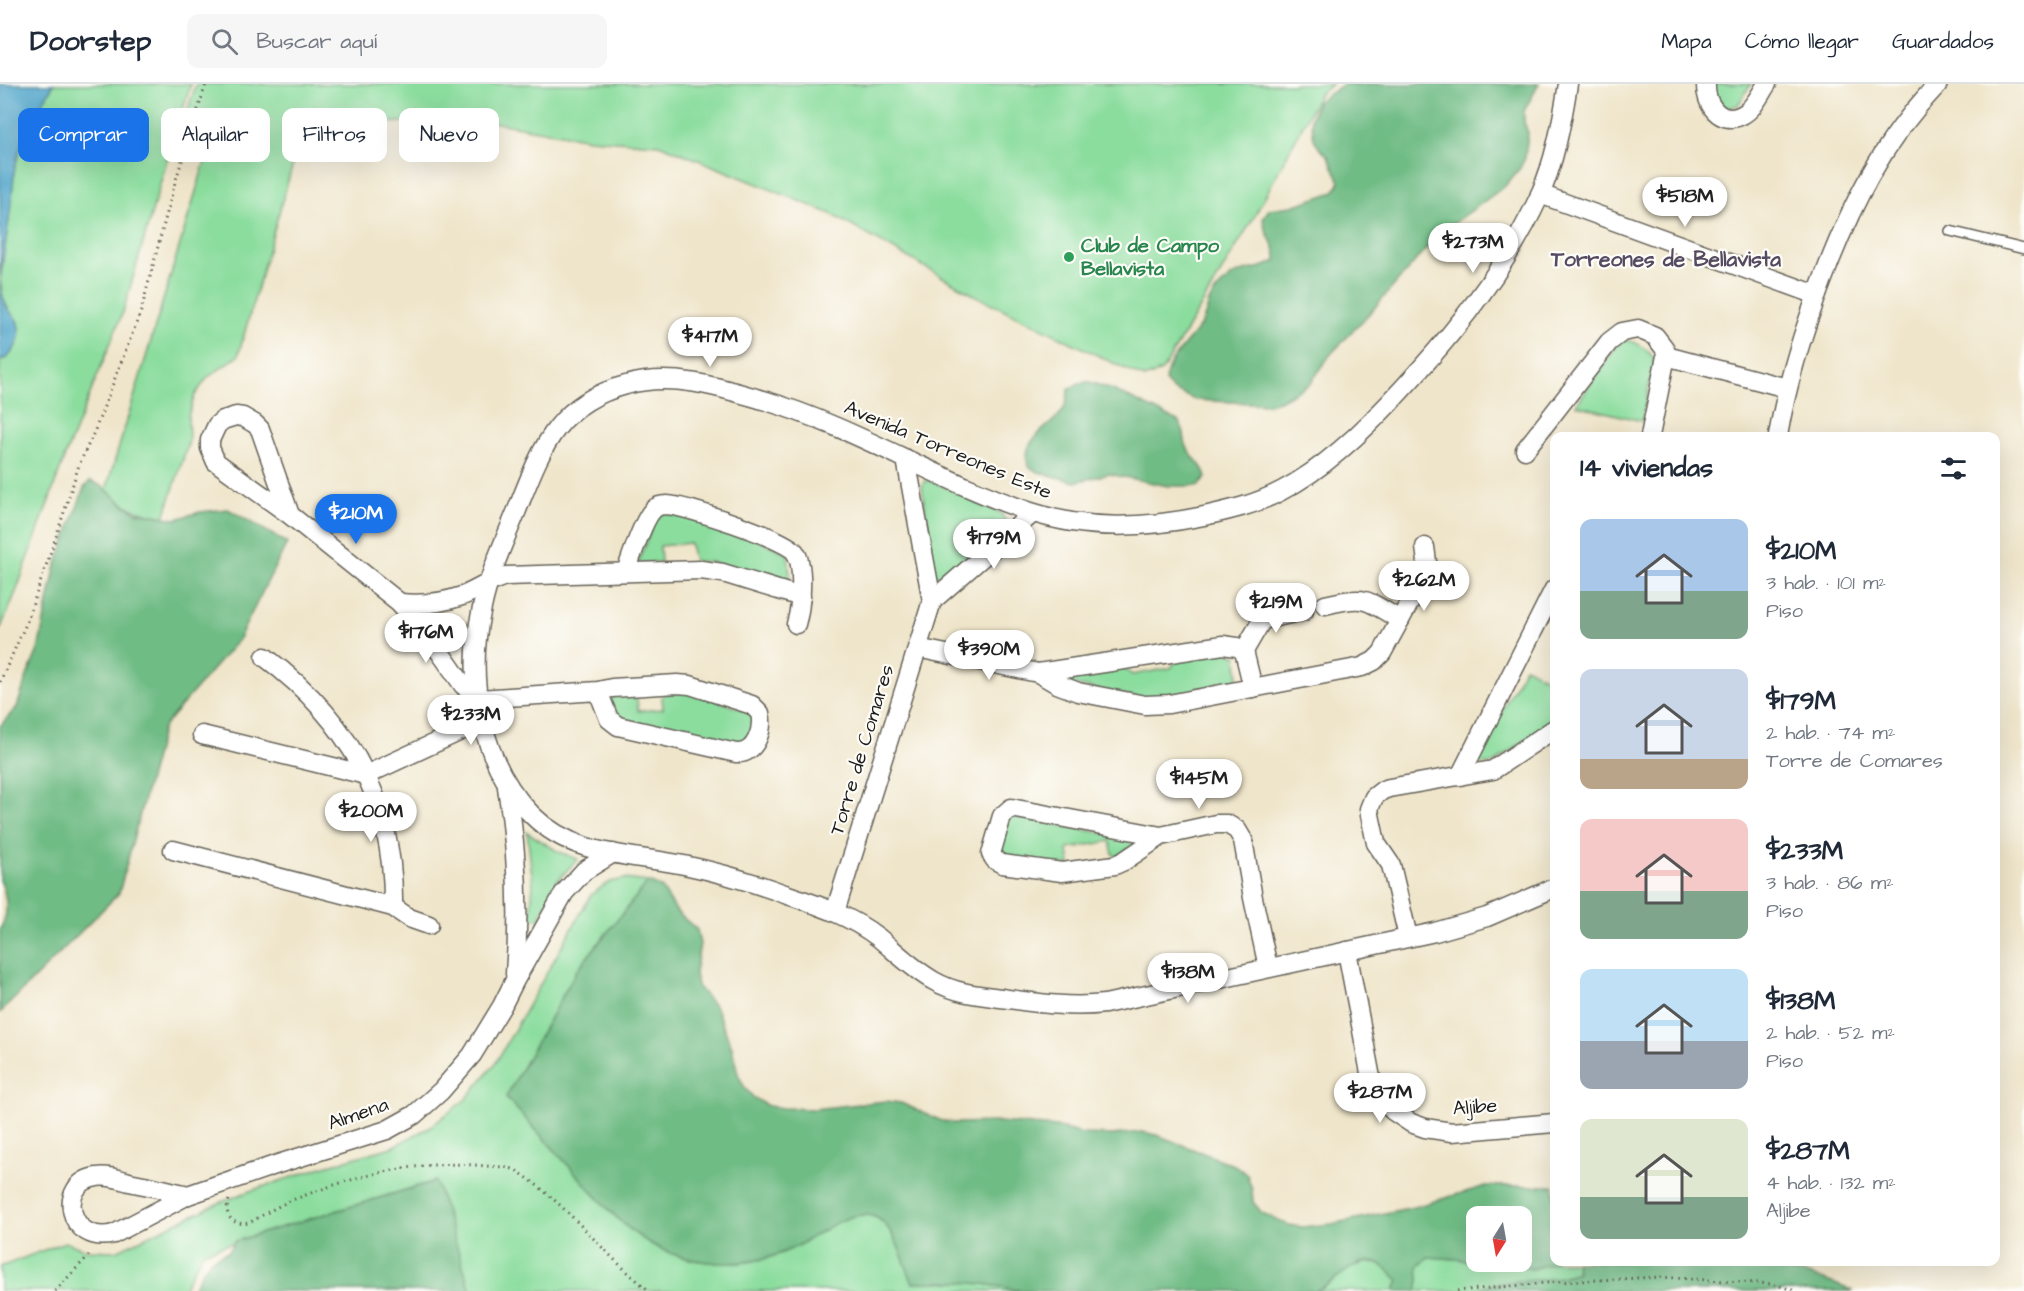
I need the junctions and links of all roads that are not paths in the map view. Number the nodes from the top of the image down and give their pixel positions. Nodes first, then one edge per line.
1 (1568, 84) edge
2 (1706, 84) edge
3 (1767, 84) edge
4 (1938, 84) edge
5 (1540, 194) junction
6 (1950, 231) dead end
7 (2024, 249) edge
8 (1817, 295) junction
9 (1666, 356) junction
10 (1787, 388) junction
11 (1651, 432) edge
12 (1779, 432) edge
13 (1525, 450) dead end
14 (906, 459) junction
15 (1033, 513) junction
16 (290, 515) junction
17 (1425, 547) dead end
18 (626, 572) junction
19 (489, 582) junction
20 (801, 597) junction
21 (1550, 597) edge
22 (932, 601) junction
23 (400, 603) junction
24 (1325, 605) dead end
25 (1304, 611) dead end
26 (1400, 620) junction
27 (796, 624) dead end
28 (917, 648) junction
29 (1244, 651) junction
30 (265, 657) dead end
31 (1038, 673) junction
32 (1253, 688) junction
33 (598, 691) junction
34 (478, 699) junction
35 (482, 721) junction
36 (1550, 732) edge
37 (202, 735) dead end
38 (366, 775) junction
39 (1460, 776) junction
40 (506, 779) junction
41 (1161, 836) junction
42 (173, 850) dead end
43 (613, 853) junction
44 (1550, 890) edge
45 (393, 907) junction
46 (836, 912) junction
47 (429, 925) dead end
48 (1408, 938) junction
49 (1347, 951) junction
50 (1268, 967) junction
51 (515, 980) junction
52 (1550, 1123) edge
53 (188, 1194) junction

1 - 5 street, Avenida Torreones Este
2 - 3 street
4 - 8 street
5 - 8 street
5 - 15 street, Avenida Torreones Este
6 - 7 lane
8 - 10 street
9 - 10 street
9 - 11 street
9 - 13 street
10 - 12 street
14 - 15 street, Avenida Torreones Este
14 - 19 street, Avenida Torreones Este
14 - 22 street, Torre de Comares
15 - 22 street
16 - 16 street
16 - 23 street
17 - 26 street
18 - 19 street
18 - 20 street
18 - 20 street
19 - 23 street
19 - 34 street, Avenida Torreones Este
20 - 27 street
21 - 39 street
22 - 28 street, Torre de Comares
23 - 34 street
24 - 26 street
25 - 29 street
26 - 32 street
28 - 31 street
28 - 46 street, Torre de Comares
29 - 31 street
29 - 32 street
30 - 38 street
31 - 32 street
33 - 33 street
33 - 34 street
34 - 35 street, Avenida Torreones Este
35 - 38 street
35 - 40 street, Avenida Torreones Este
36 - 39 street
37 - 38 street
38 - 45 street
39 - 48 street
40 - 43 street
40 - 51 street, Almena
41 - 41 street
41 - 50 street
42 - 45 street
43 - 46 street
43 - 51 street, Almena
44 - 48 street
45 - 47 street
46 - 50 street
48 - 49 street
49 - 50 street
49 - 52 street, Aljibe
51 - 53 street, Almena
53 - 53 street, Almena

